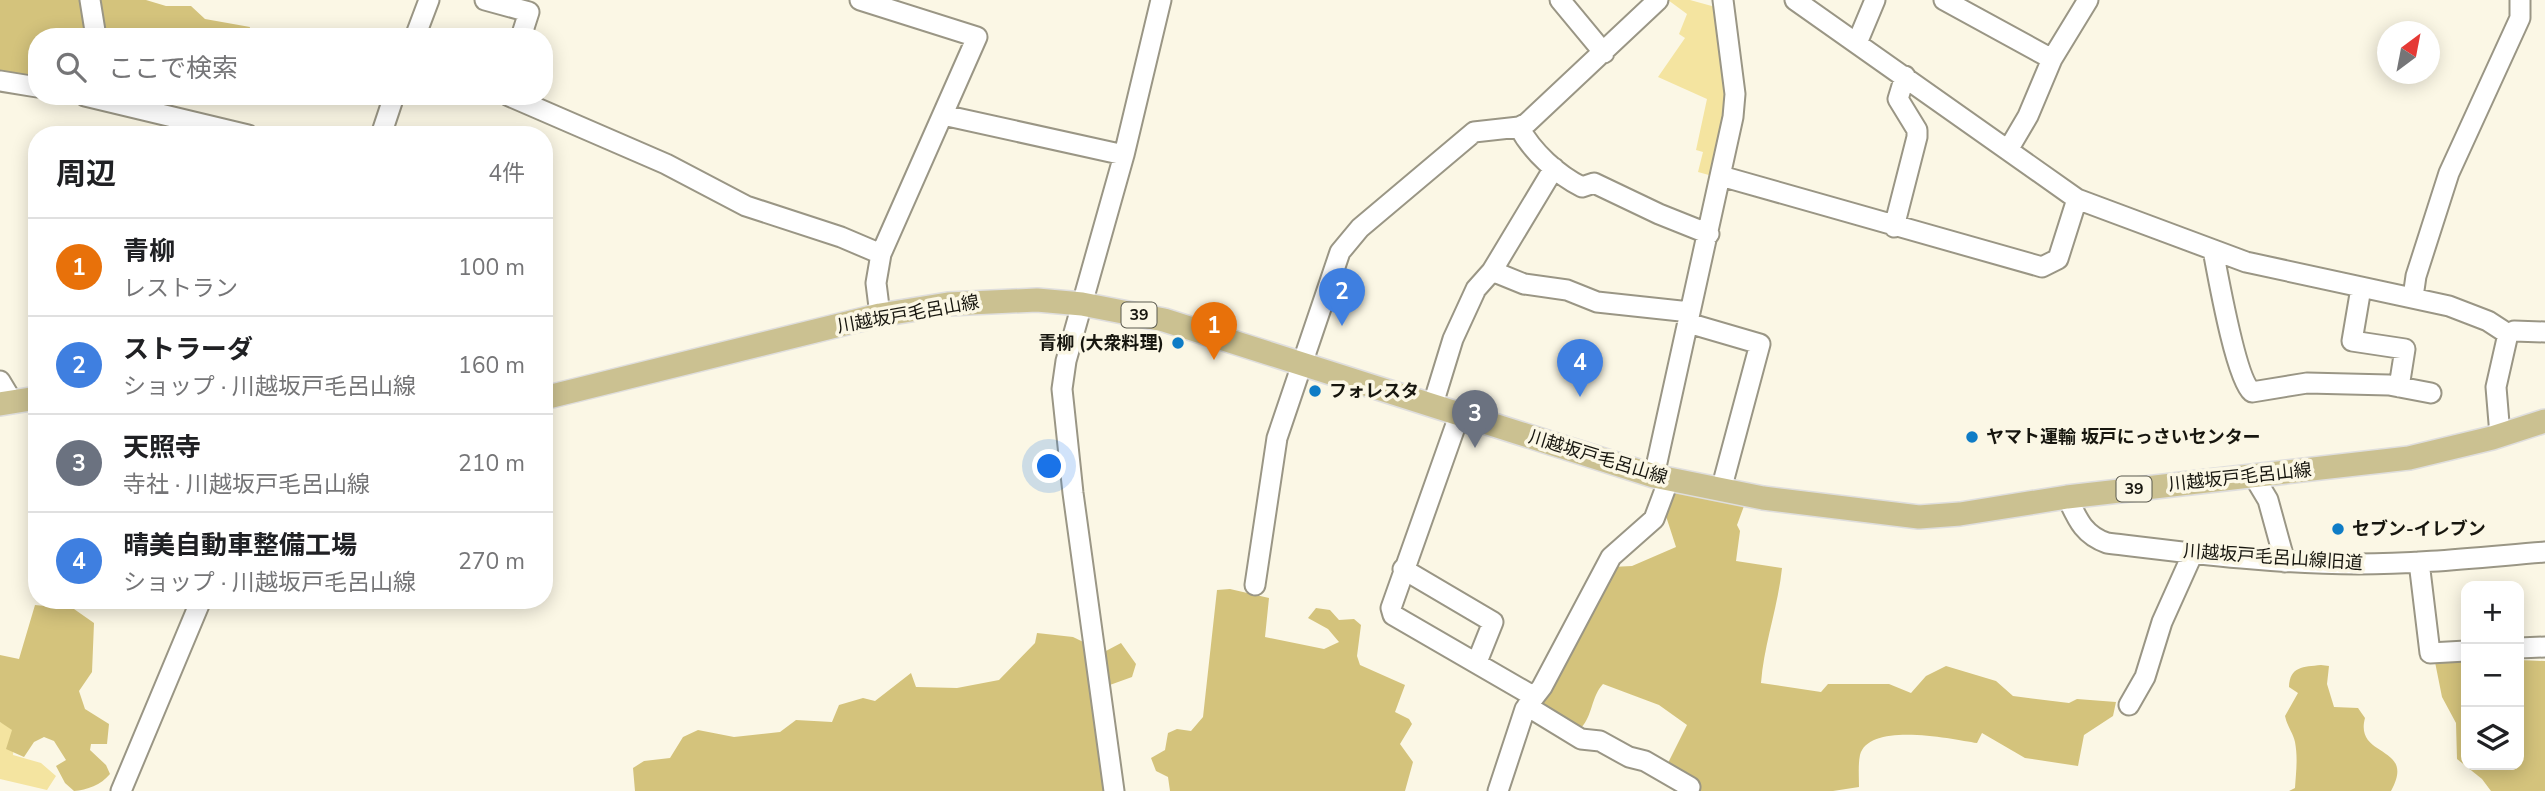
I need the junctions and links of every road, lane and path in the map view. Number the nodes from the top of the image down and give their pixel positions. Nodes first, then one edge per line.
1 (90, 0) edge
2 (429, 0) edge
3 (485, 0) edge
4 (860, 0) edge
5 (1161, 0) edge
6 (1560, 0) edge
7 (1658, 0) edge
8 (1723, 0) edge
9 (1795, 0) edge
10 (1875, 0) edge
11 (1944, 0) edge
12 (2088, 0) edge
13 (2520, 0) edge
14 (1972, 6) edge
15 (95, 28) edge
16 (418, 28) edge
17 (524, 28) edge
18 (1857, 43) junction
19 (1604, 52) junction
20 (2052, 59) junction
21 (1905, 76) junction
22 (0, 81) edge
23 (28, 86) edge
24 (122, 105) edge
25 (391, 105) edge
26 (530, 105) edge
27 (943, 115) junction
28 (210, 126) edge
29 (384, 126) edge
30 (1519, 127) junction
31 (2008, 150) junction
32 (1124, 155) junction
33 (1554, 168) junction
34 (1721, 176) junction
35 (2077, 199) junction
36 (1894, 227) junction
37 (1709, 233) junction
38 (2213, 250) junction
39 (881, 254) junction
40 (1492, 271) junction
41 (2361, 288) junction
42 (2413, 297) junction
43 (1082, 304) junction
44 (880, 315) junction
45 (1689, 317) junction
46 (2545, 332) edge
47 (2508, 334) junction
48 (1301, 361) junction
49 (0, 381) edge
50 (2399, 387) junction
51 (2431, 393) dead end
52 (553, 396) edge
53 (28, 399) edge
54 (6, 403) edge
55 (1433, 404) junction
56 (1460, 413) junction
57 (2545, 421) edge
58 (2500, 436) junction
59 (2253, 475) junction
60 (1661, 477) junction
61 (1721, 490) junction
62 (2067, 497) junction
63 (2545, 552) edge
64 (2193, 553) junction
65 (2285, 562) junction
66 (2419, 562) junction
67 (1404, 569) junction
68 (1255, 585) dead end
69 (197, 609) edge
70 (2545, 647) edge
71 (2524, 648) edge
72 (2461, 651) edge
73 (1476, 662) junction
74 (1530, 701) junction
75 (2129, 705) dead end
76 (1690, 787) dead end
77 (121, 791) edge
78 (1114, 791) edge
79 (1498, 791) edge

1 - 15 street
2 - 16 street
3 - 17 street
4 - 27 street
5 - 32 street
6 - 19 street
7 - 19 street
8 - 34 street
9 - 18 street
10 - 18 street
11 - 14 street
12 - 20 street
13 - 42 street
14 - 20 street
18 - 21 street
19 - 30 street
20 - 31 street
21 - 31 street
21 - 36 street
22 - 23 street
24 - 28 street
25 - 29 street
26 - 39 street
27 - 32 street
27 - 39 street
30 - 33 street
30 - 48 street
31 - 35 street
32 - 43 street
33 - 37 street
33 - 40 street
34 - 36 street
34 - 37 street
35 - 36 street
35 - 38 street
37 - 45 street
38 - 41 street
38 - 50 street
39 - 44 street
40 - 45 street
40 - 55 street
41 - 42 street
41 - 50 street
42 - 47 street
43 - 44 main road, 川越坂戸毛呂山線 / 39
43 - 48 main road, 川越坂戸毛呂山線 / 39
43 - 78 street
44 - 52 main road, 川越坂戸毛呂山線 / 39
45 - 60 street
45 - 61 street
46 - 47 street
47 - 58 street
48 - 55 main road, 川越坂戸毛呂山線 / 39
48 - 68 street
49 - 54 street
50 - 51 street
53 - 54 main road
55 - 56 main road, 川越坂戸毛呂山線 / 39
56 - 60 main road, 川越坂戸毛呂山線 / 39
56 - 67 street
57 - 58 main road, 川越坂戸毛呂山線 / 39
58 - 59 main road, 川越坂戸毛呂山線 / 39
59 - 62 main road, 川越坂戸毛呂山線 / 39
59 - 65 street
60 - 61 main road, 川越坂戸毛呂山線 / 39
60 - 74 street
61 - 62 main road, 川越坂戸毛呂山線 / 39
62 - 64 street, 川越坂戸毛呂山線旧道
63 - 66 street, 川越坂戸毛呂山線旧道
64 - 65 street, 川越坂戸毛呂山線旧道
64 - 75 street
65 - 66 street, 川越坂戸毛呂山線旧道
66 - 72 street
67 - 73 street
67 - 73 street
69 - 77 street
70 - 71 street
73 - 74 street
74 - 76 street
74 - 79 street

